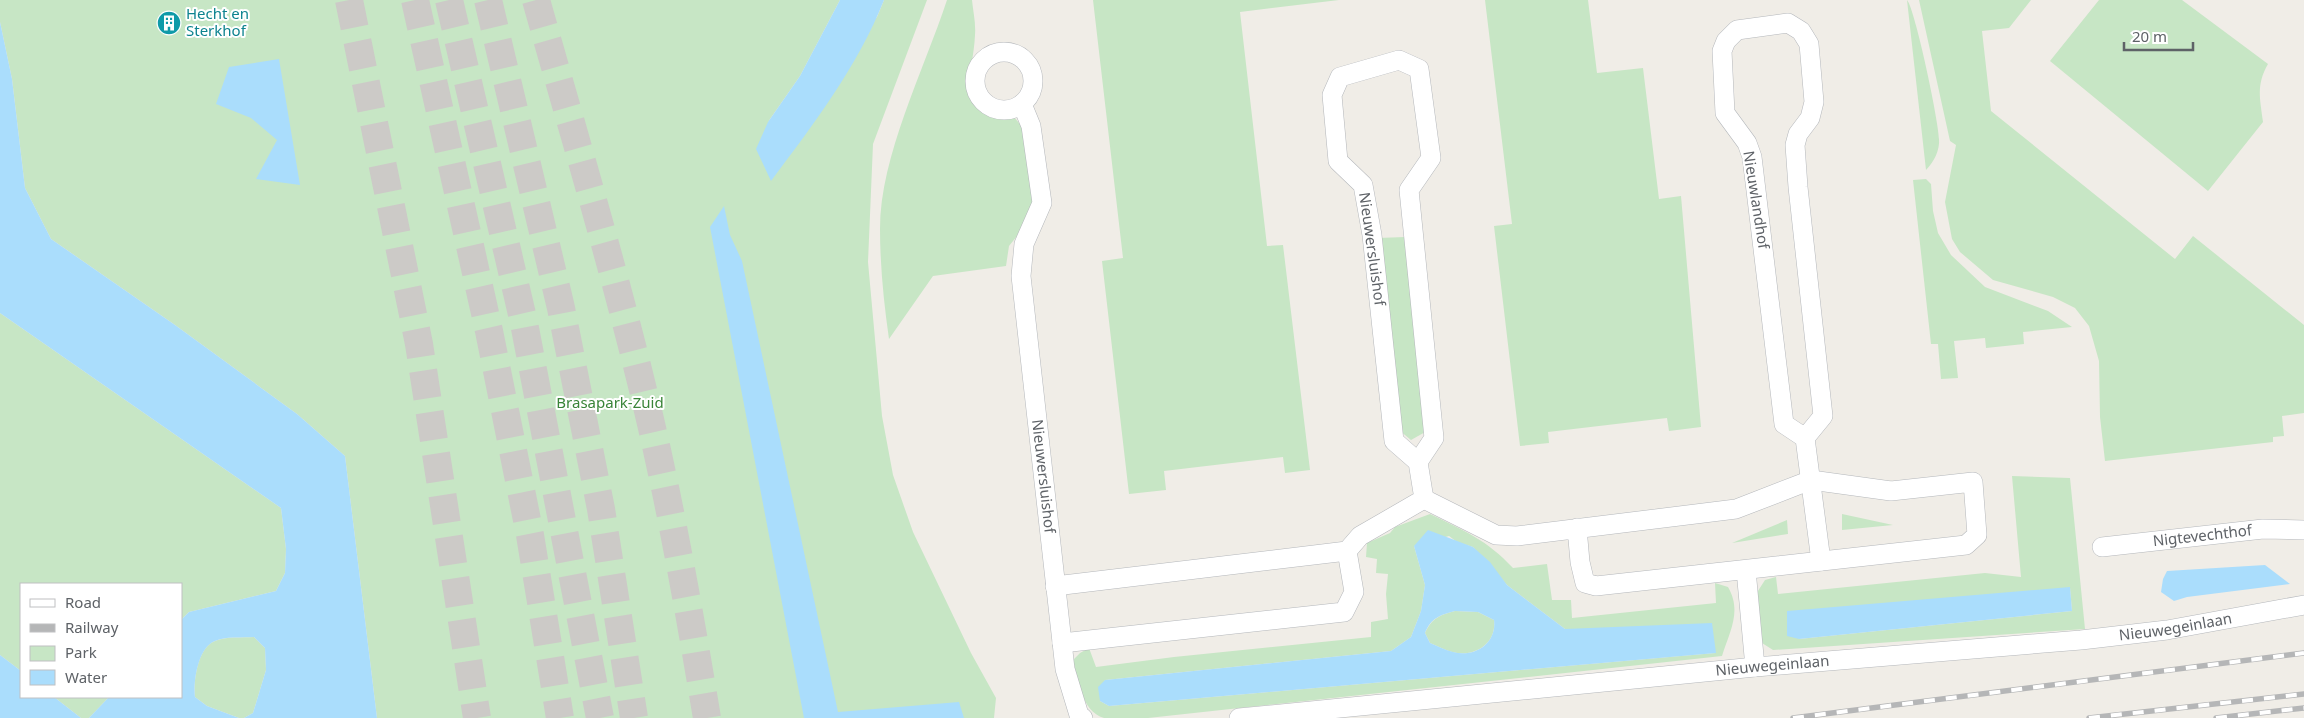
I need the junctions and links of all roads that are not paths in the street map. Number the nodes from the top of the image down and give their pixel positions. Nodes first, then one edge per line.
1 (1022, 104) dead end
2 (1805, 438) junction
3 (1418, 462) junction
4 (1810, 480) junction
5 (1424, 499) junction
6 (1577, 528) junction
7 (2304, 530) edge
8 (2102, 547) dead end
9 (1347, 551) junction
10 (1821, 561) junction
11 (1746, 570) junction
12 (1055, 586) junction
13 (2304, 605) edge
14 (1062, 643) junction
15 (1755, 667) junction
16 (1083, 718) edge
17 (1239, 718) edge

1 - 12 street, Nieuwersluishof
2 - 2 street, Nieuwlandhof
2 - 4 street
3 - 3 street, Nieuwersluishof
3 - 5 street
4 - 6 street
4 - 10 street
4 - 10 street
5 - 6 street
5 - 9 street
6 - 11 street
7 - 8 street, Nigtevechthof
9 - 12 street
9 - 14 street
10 - 11 street
11 - 15 street
12 - 14 street, Nieuwersluishof
13 - 15 street, Nieuwegeinlaan
14 - 16 street, Nieuwersluishof
15 - 17 street, Nieuwegeinlaan

